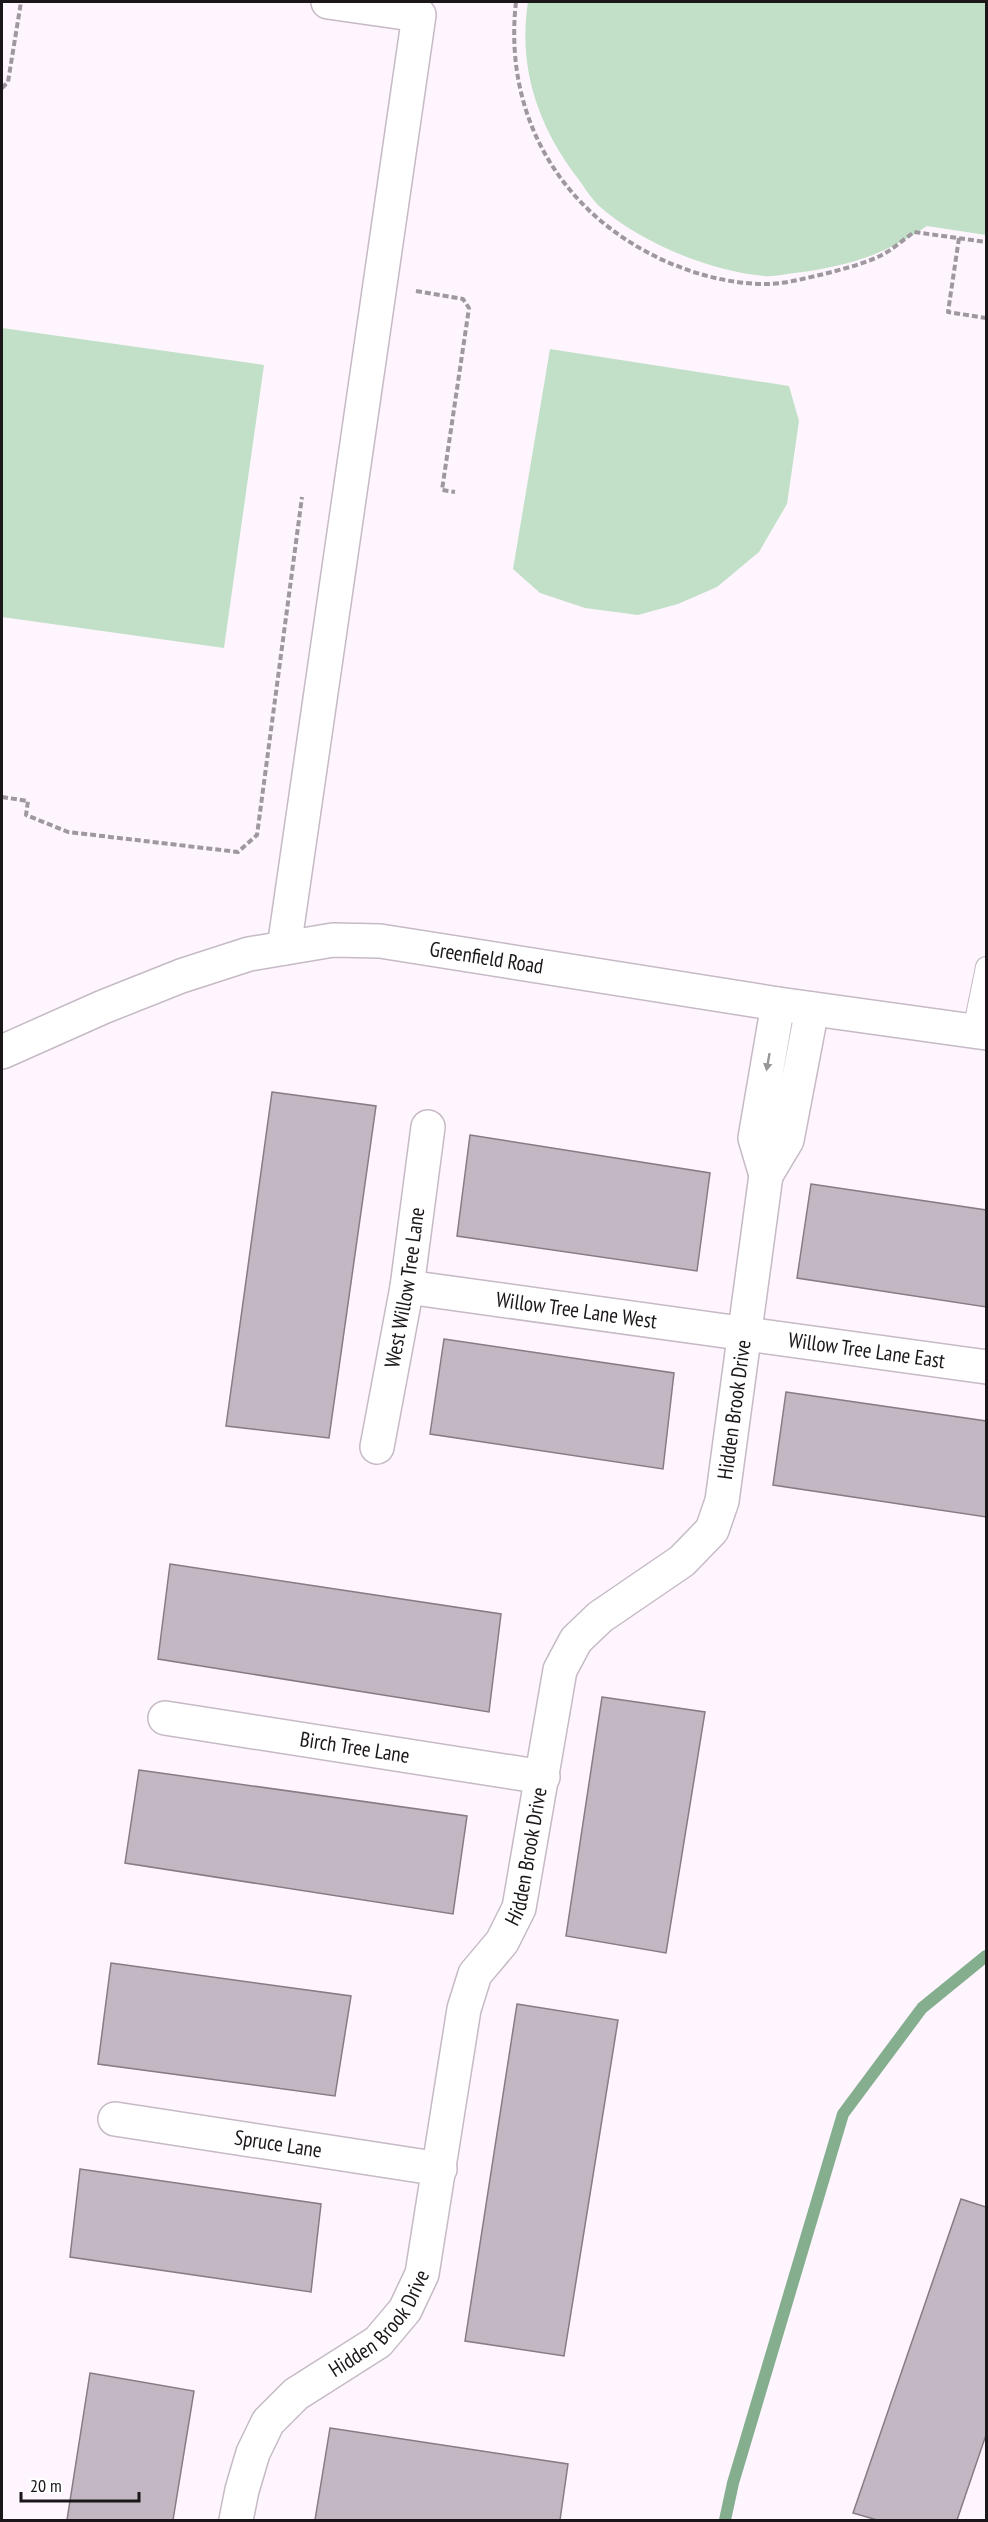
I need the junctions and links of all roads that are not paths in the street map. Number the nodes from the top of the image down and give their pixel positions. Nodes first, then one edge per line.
1 (328, 2) edge
2 (399, 7) edge
3 (284, 948) junction
4 (987, 967) edge
5 (778, 1004) junction
6 (812, 1009) junction
7 (980, 1032) edge
8 (2, 1052) edge
9 (428, 1127) dead end
10 (766, 1175) junction
11 (407, 1287) junction
12 (745, 1334) junction
13 (987, 1367) edge
14 (377, 1447) dead end
15 (165, 1718) dead end
16 (543, 1777) junction
17 (115, 2119) dead end
18 (440, 2169) junction
19 (237, 2520) edge

1 - 2 street
2 - 3 street
3 - 5 street, Greenfield Road
3 - 8 street, Greenfield Road
4 - 7 lane
5 - 6 street, Greenfield Road
5 -> 10 street, Hidden Brook Drive
6 - 7 street, Greenfield Road
6 - 10 street, Hidden Brook Drive
9 - 11 street, West Willow Tree Lane
10 - 12 street, Hidden Brook Drive
11 - 12 street, Willow Tree Lane West
11 - 14 street, West Willow Tree Lane
12 - 13 street, Willow Tree Lane East
12 - 16 street, Hidden Brook Drive
15 - 16 street, Birch Tree Lane
16 - 18 street, Hidden Brook Drive
17 - 18 street, Spruce Lane
18 - 19 street, Hidden Brook Drive

